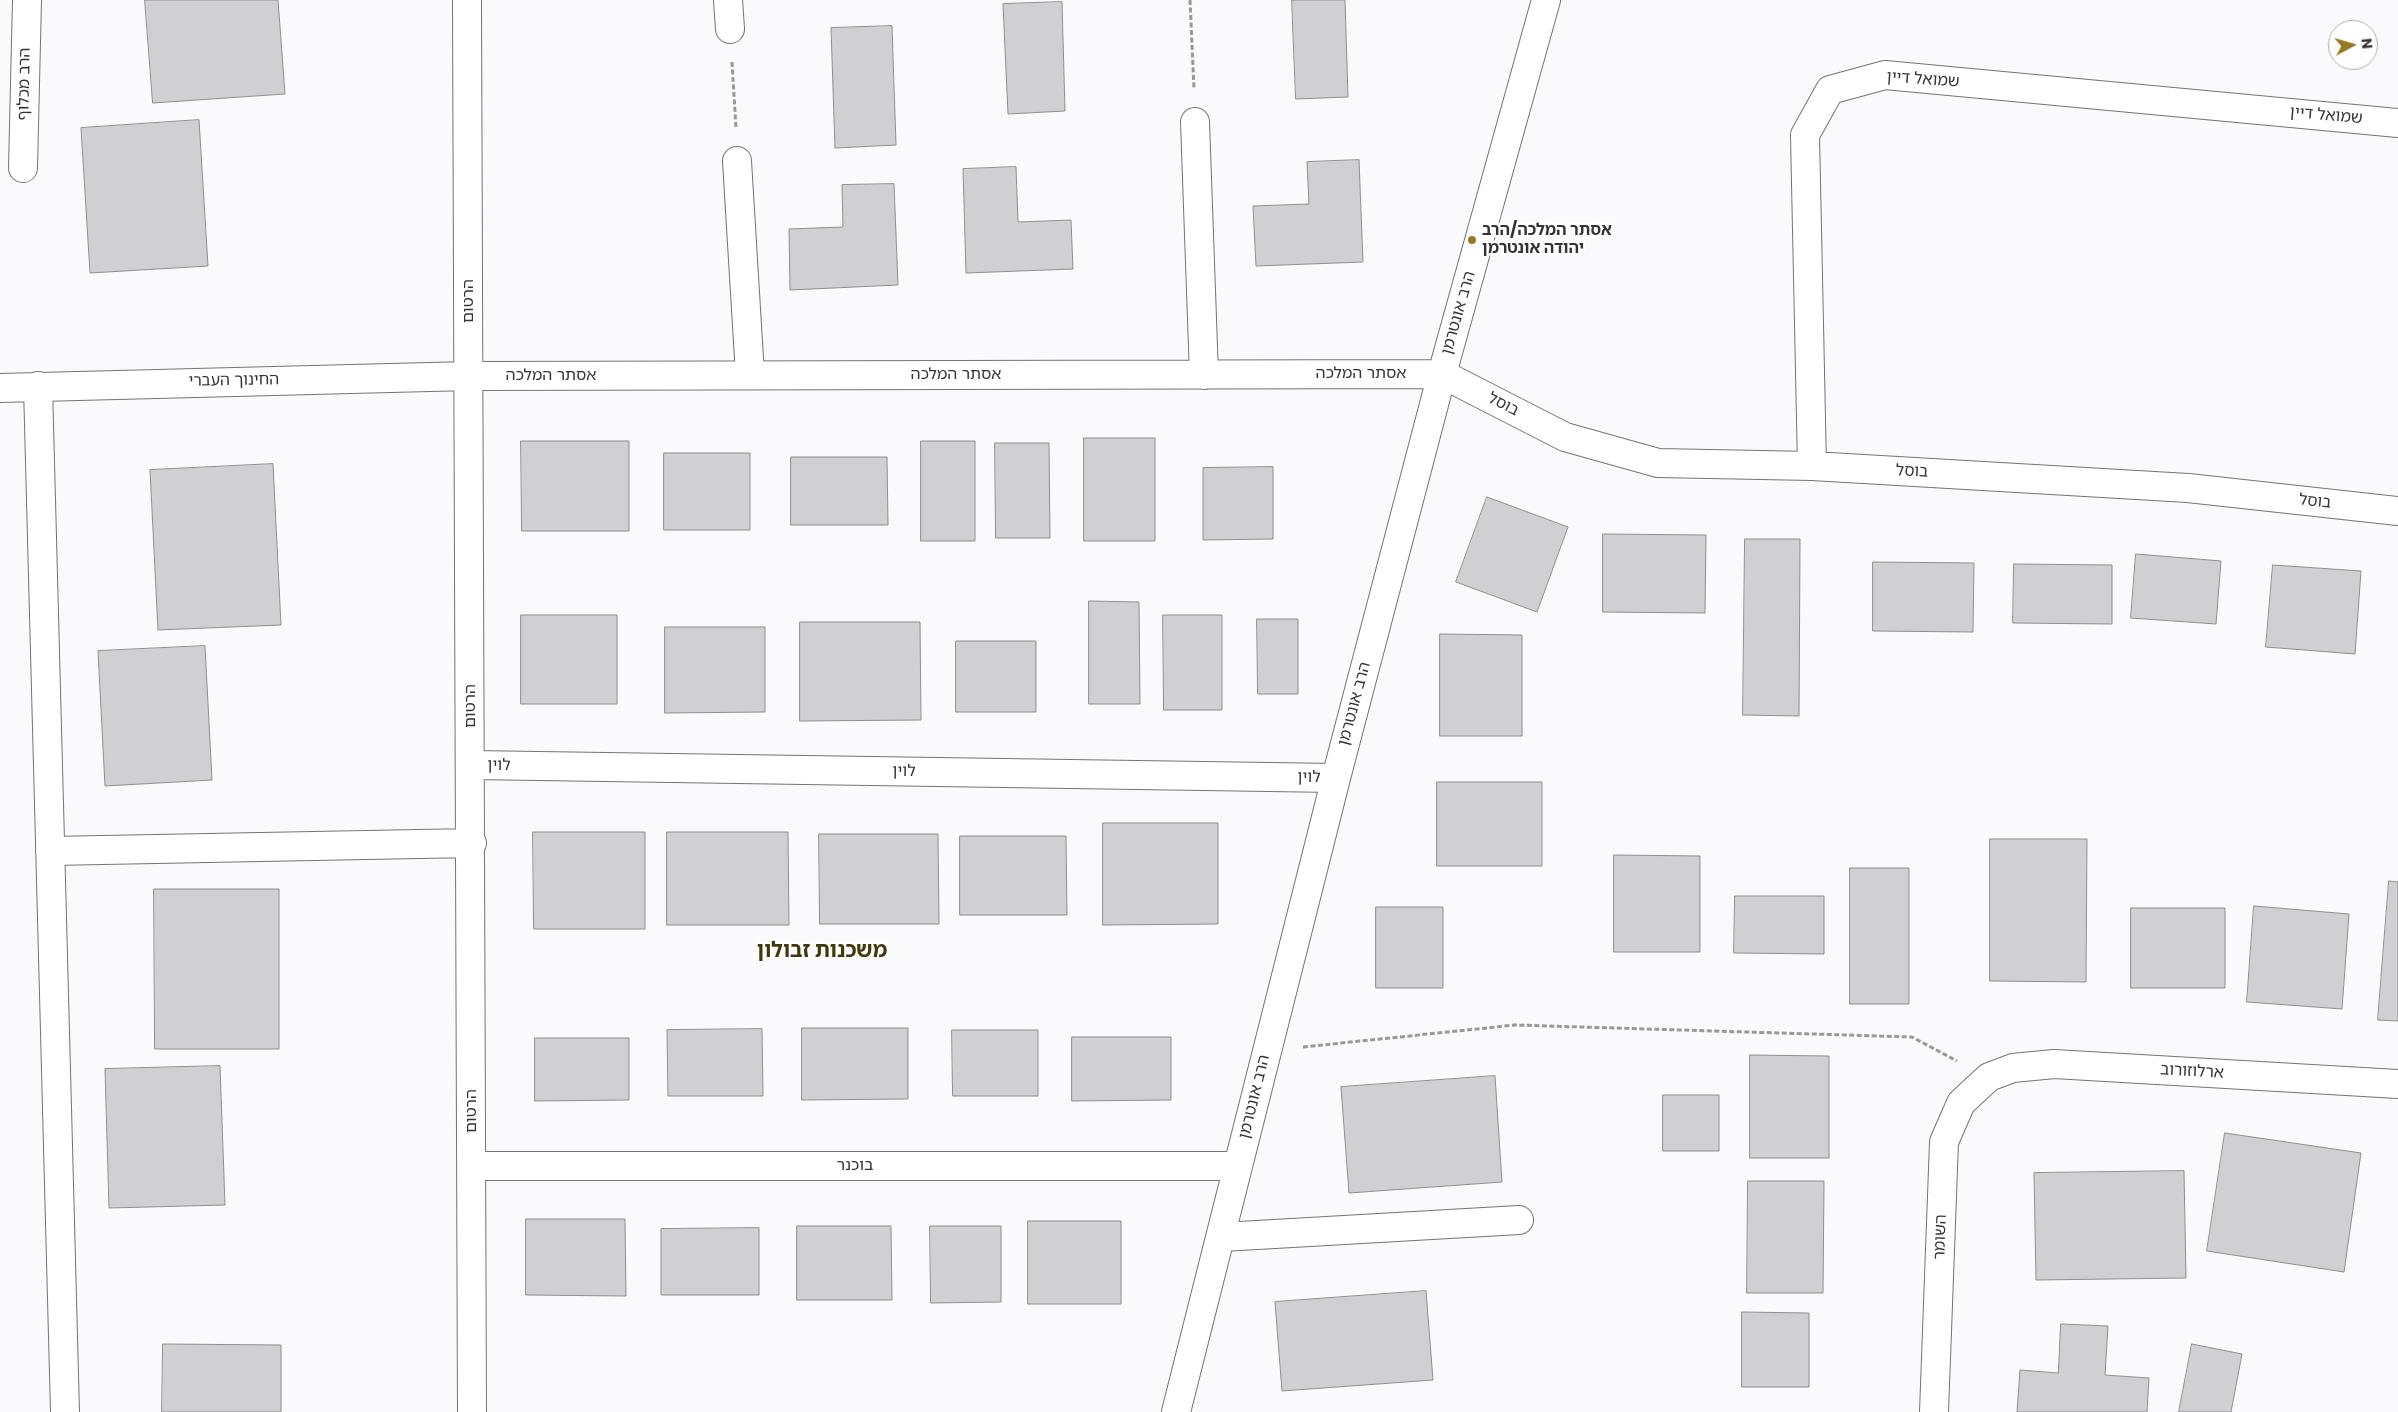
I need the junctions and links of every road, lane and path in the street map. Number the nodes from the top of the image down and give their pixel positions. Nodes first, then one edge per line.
1 (27, 0) edge
2 (467, 0) edge
3 (728, 0) edge
4 (1190, 0) edge
5 (1546, 0) edge
6 (730, 29) joint
7 (1195, 122) joint
8 (2398, 123) edge
9 (737, 161) joint
10 (23, 168) dead end
11 (1442, 374) junction
12 (750, 375) junction
13 (1204, 375) junction
14 (469, 376) junction
15 (38, 386) junction
16 (0, 388) edge
17 (1812, 466) junction
18 (2398, 511) edge
19 (472, 765) junction
20 (1336, 778) junction
21 (472, 843) junction
22 (50, 851) junction
23 (1267, 1050) junction
24 (1989, 1077) junction
25 (2398, 1084) edge
26 (472, 1166) junction
27 (1238, 1166) junction
28 (1519, 1220) dead end
29 (1222, 1237) junction
30 (64, 1412) edge
31 (472, 1412) edge
32 (1176, 1412) edge
33 (1934, 1412) edge

1 - 10 street, הרב מכלוף
2 - 14 street, הרטום
3 - 6 street
4 - 7 path
5 - 11 street, הרב אונטרמן
6 - 9 path
7 - 13 street
8 - 17 street, שמואל דיין
9 - 12 street
11 - 13 street, אסתר המלכה
11 - 17 street, בוסל
11 - 20 street, הרב אונטרמן
12 - 13 street, אסתר המלכה
12 - 14 street, אסתר המלכה
14 - 15 street, החינוך העברי
14 - 19 street, הרטום
15 - 16 street, החינוך העברי
15 - 22 street
17 - 18 street, בוסל
19 - 20 street, לוין
19 - 21 street, הרטום
20 - 23 street, הרב אונטרמן
21 - 22 street
21 - 26 street, הרטום
22 - 30 street
23 - 24 path
23 - 27 street, הרב אונטרמן
24 - 25 street, ארלוזורוב
24 - 33 street, השומר
26 - 27 street, בוכנר
26 - 31 street, הרטום
27 - 29 street, הרב אונטרמן
28 - 29 street
29 - 32 street, הרב אונטרמן

